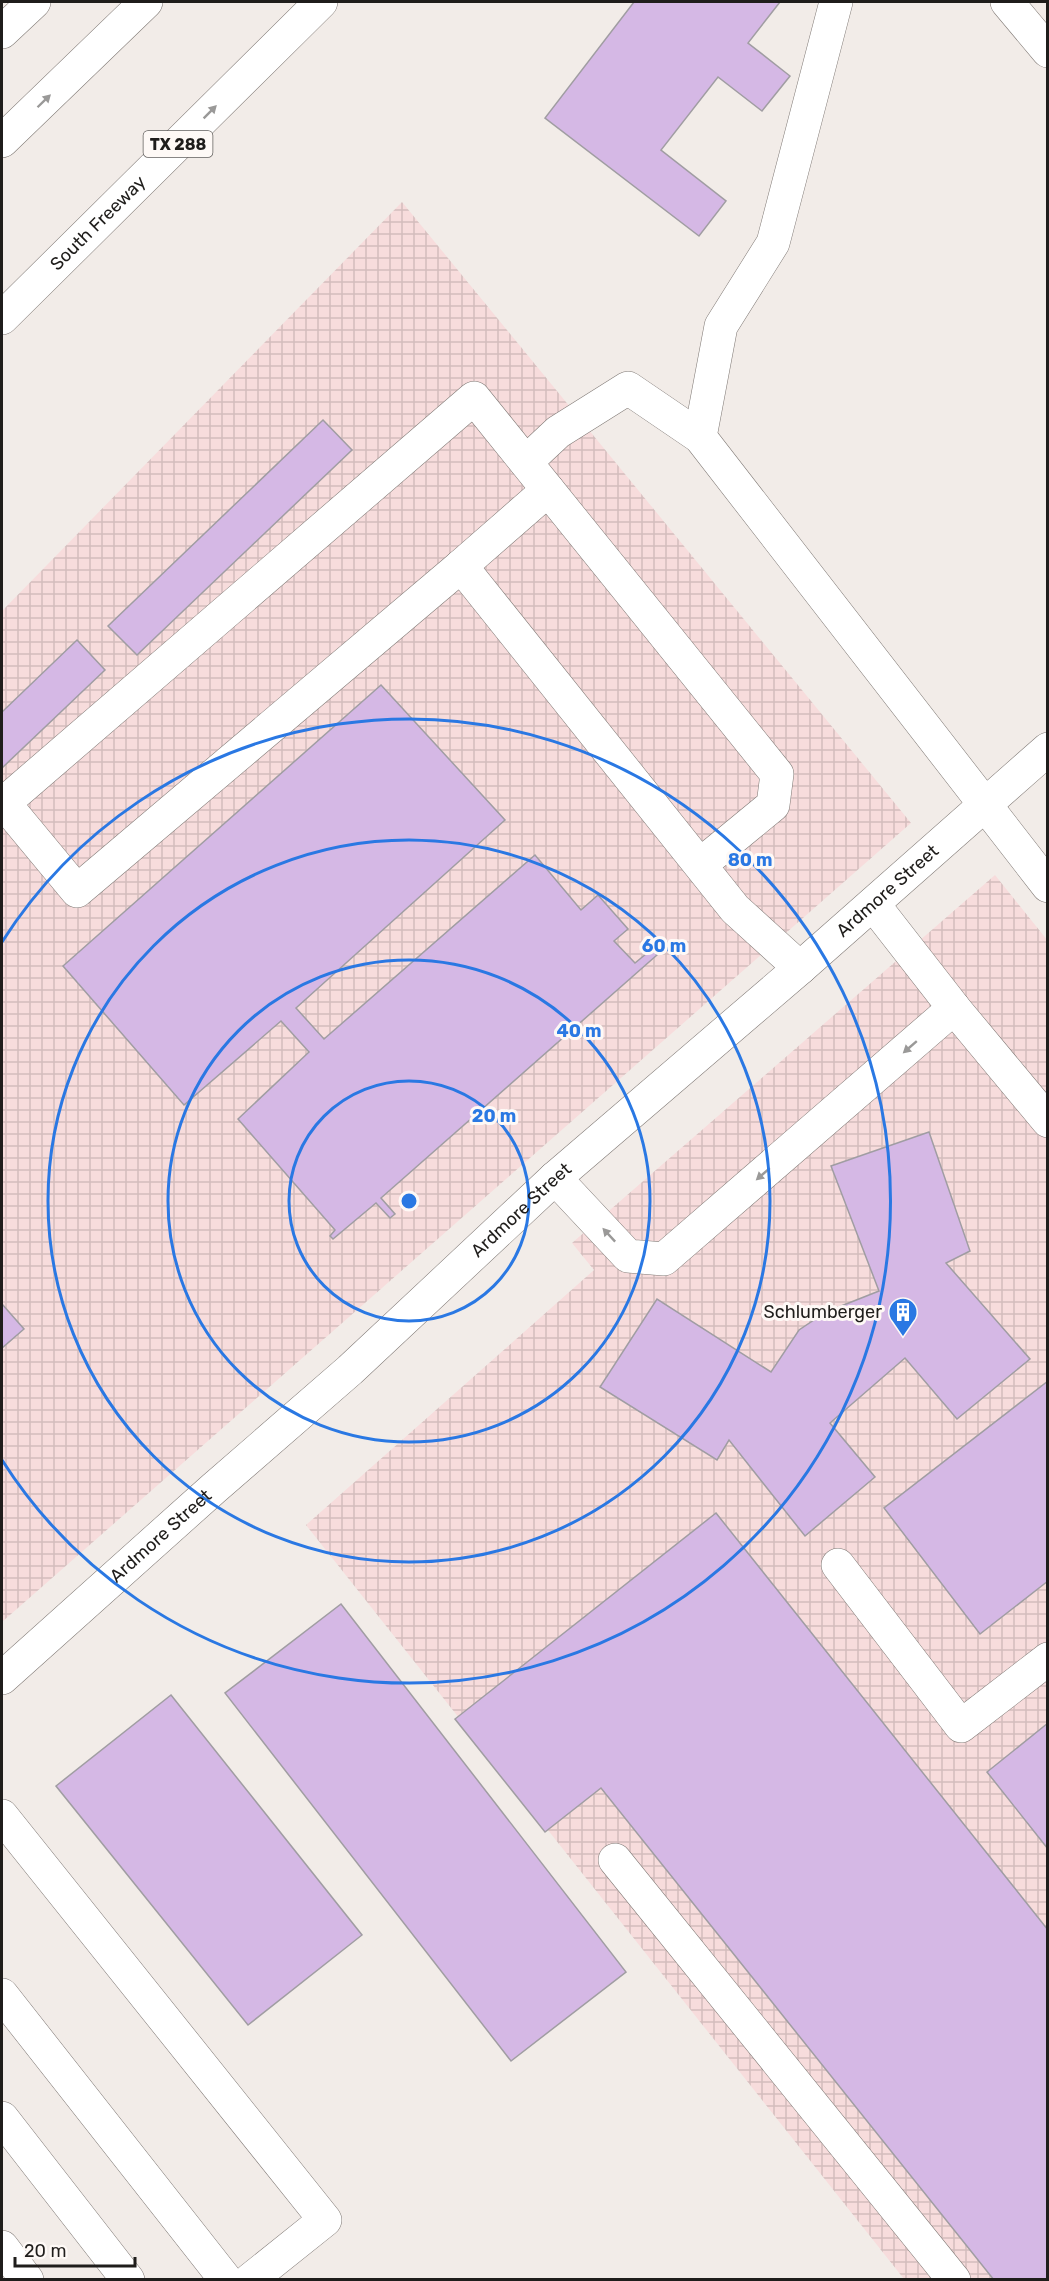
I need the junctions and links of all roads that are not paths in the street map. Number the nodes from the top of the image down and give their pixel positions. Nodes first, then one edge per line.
1 (34, 2) edge
2 (146, 2) edge
3 (321, 2) edge
4 (836, 2) edge
5 (1007, 2) edge
6 (2, 32) edge
7 (1047, 51) edge
8 (2, 141) edge
9 (34, 286) junction
10 (2, 318) edge
11 (2, 329) edge
12 (700, 437) junction
13 (526, 462) junction
14 (548, 490) junction
15 (461, 566) junction
16 (1047, 749) edge
17 (984, 805) junction
18 (700, 865) junction
19 (1047, 886) edge
20 (873, 904) junction
21 (800, 968) junction
22 (954, 1008) junction
23 (1047, 1121) edge
24 (555, 1178) junction
25 (838, 1565) dead end
26 (1047, 1659) edge
27 (2, 1678) edge
28 (2, 1816) edge
29 (615, 1860) dead end
30 (2, 1995) edge
31 (2, 2118) edge
32 (2, 2247) edge
33 (27, 2280) edge
34 (128, 2280) edge
35 (226, 2280) edge
36 (250, 2280) edge
37 (954, 2280) edge

1 - 6 main road
8 -> 2 main road
9 -> 3 main road, South Freeway / TX 288
4 - 12 main road
5 - 7 main road
9 - 10 main road, South Freeway / TX 288
9 - 11 main road
12 - 13 main road
12 - 17 main road
13 - 14 main road
13 - 15 main road
14 - 15 main road
14 - 18 main road
15 - 18 main road
16 - 17 main road, Ardmore Street
17 - 19 main road
17 - 20 main road, Ardmore Street
18 - 21 main road
20 - 21 main road, Ardmore Street
20 - 22 main road
21 - 24 main road, Ardmore Street
22 - 23 main road
22 -> 24 main road
24 - 27 main road, Ardmore Street
25 - 26 main road
28 - 36 main road
29 - 37 main road
30 - 35 main road
31 - 34 main road
32 - 33 main road

